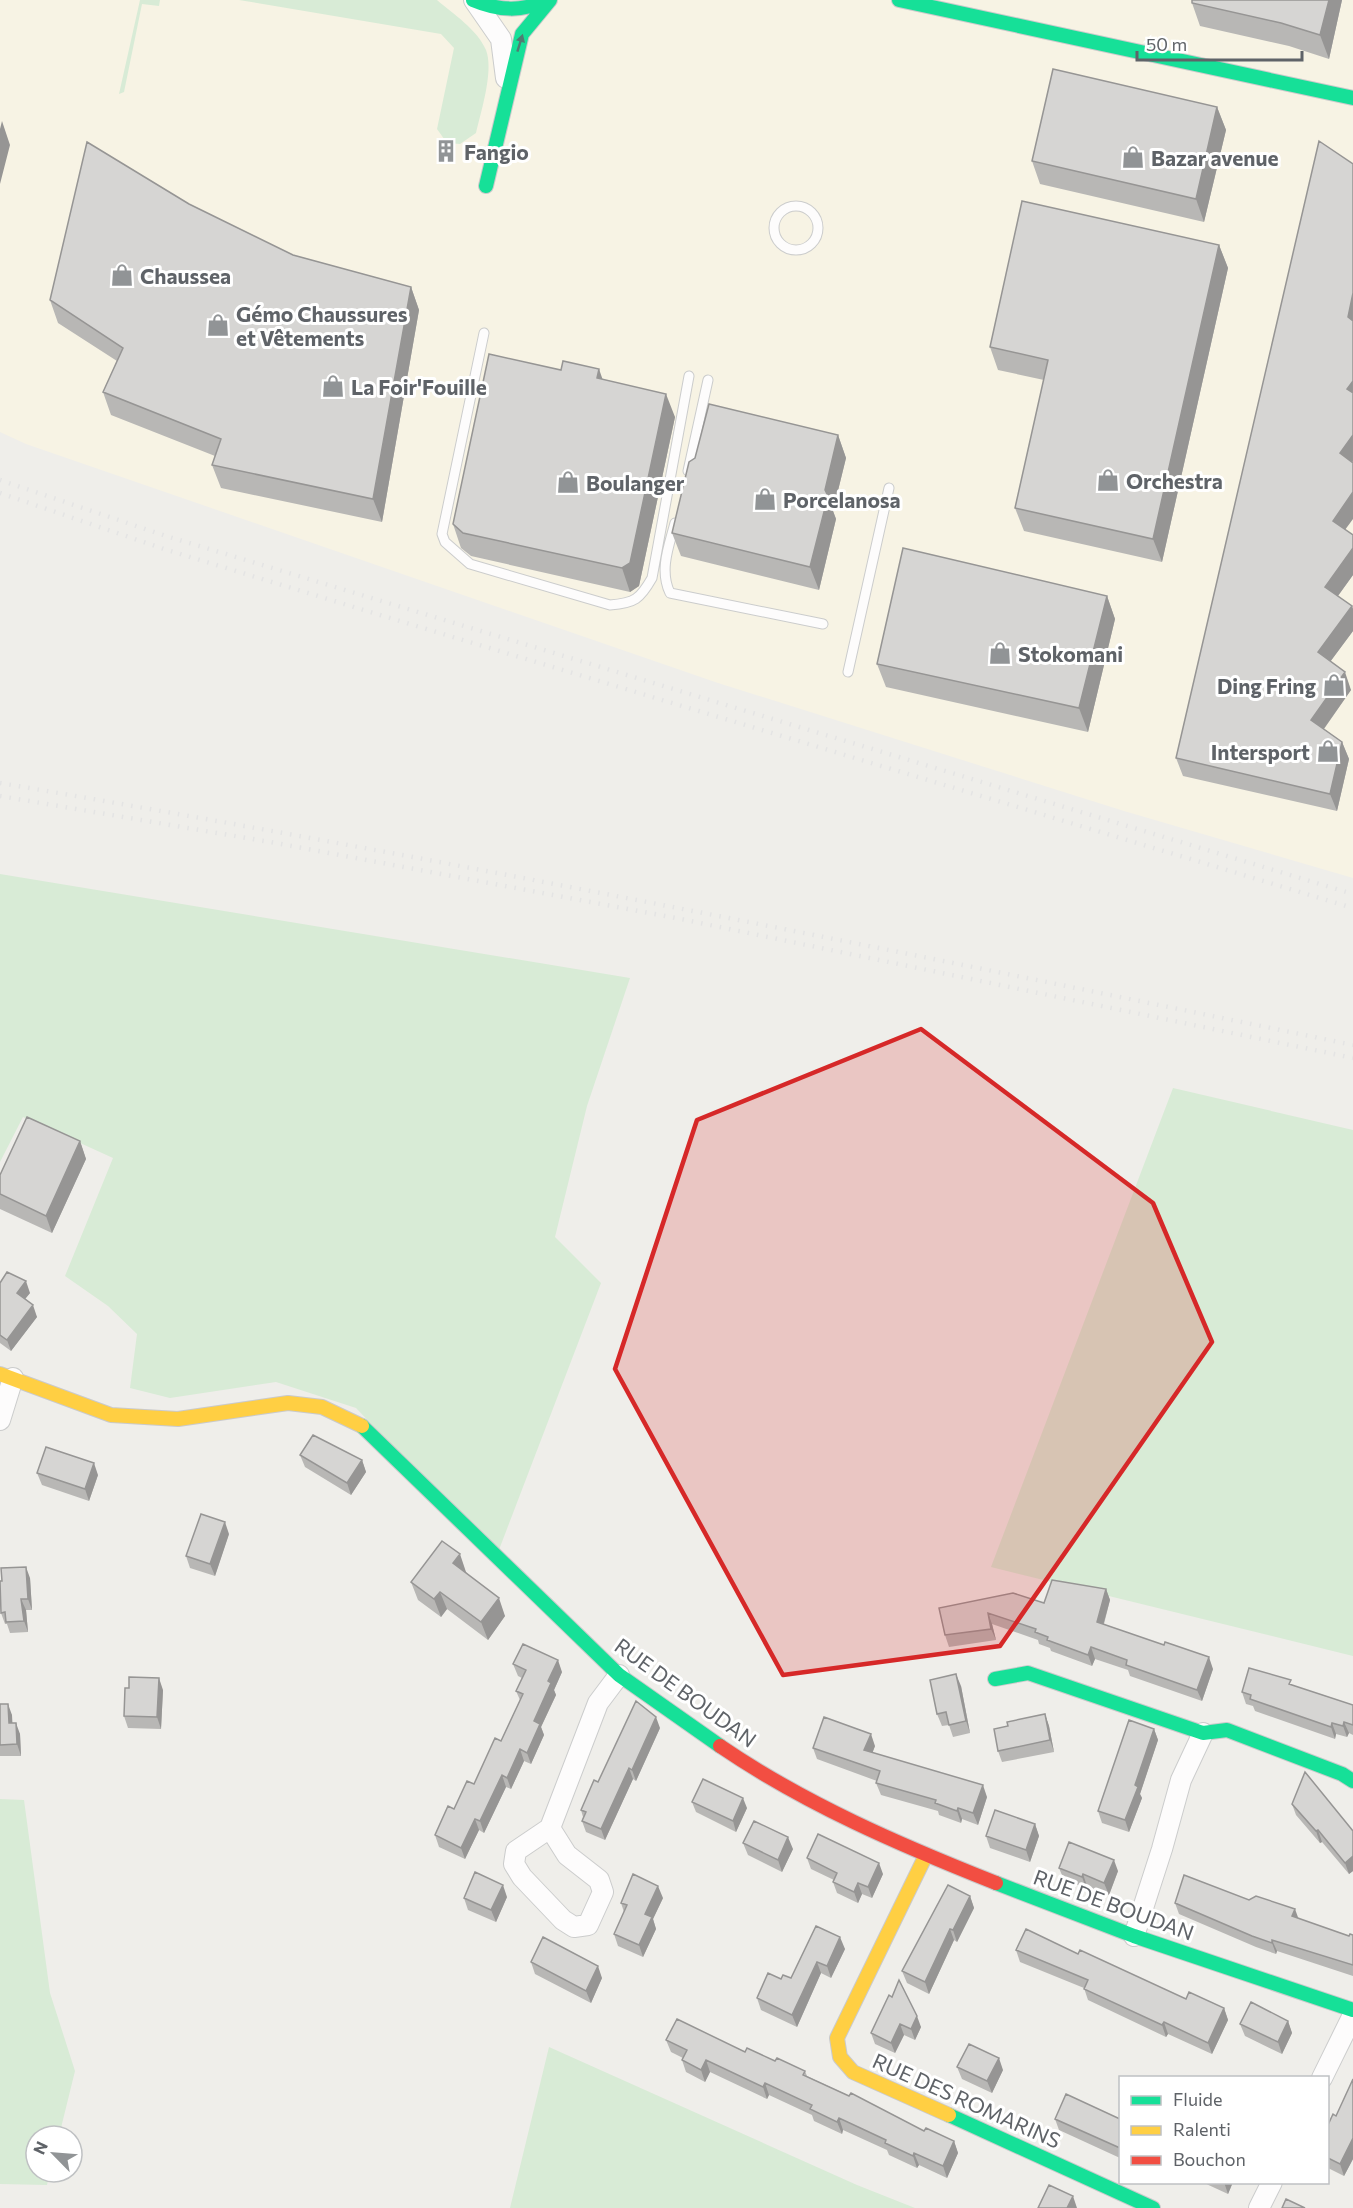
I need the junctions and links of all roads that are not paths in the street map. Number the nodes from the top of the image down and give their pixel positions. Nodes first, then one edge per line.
1 (474, 0) edge
2 (549, 0) edge
3 (899, 0) edge
4 (1353, 98) edge
5 (501, 120) junction
6 (486, 186) dead end
7 (815, 218) joint
8 (484, 333) dead end
9 (689, 376) dead end
10 (708, 380) dead end
11 (685, 482) edge
12 (889, 488) dead end
13 (677, 515) edge
14 (822, 624) dead end
15 (848, 672) dead end
16 (7, 1376) edge
17 (0, 1420) edge
18 (620, 1675) junction
19 (995, 1679) dead end
20 (1203, 1733) junction
21 (1353, 1781) edge
22 (550, 1828) junction
23 (926, 1855) junction
24 (1134, 1936) junction
25 (1353, 2010) edge
26 (1353, 2015) edge
27 (1324, 2076) edge
28 (1271, 2184) edge
29 (1149, 2207) edge
30 (1259, 2208) edge

1 - 2 street
1 - 5 street
5 -> 2 street
3 - 4 street
5 - 6 street
7 - 7 lane
8 - 9 lane
10 - 11 lane
12 - 15 lane
13 - 14 lane
16 - 17 street
16 - 18 street, RUE DE BOUDAN
18 - 22 street
18 - 23 street, RUE DE BOUDAN
19 - 20 street
20 - 21 street
20 - 24 street
22 - 22 street
23 - 24 street, RUE DE BOUDAN
23 - 29 street, RUE DES ROMARINS
24 - 25 street, RUE DE BOUDAN
26 - 27 street
28 - 30 street

